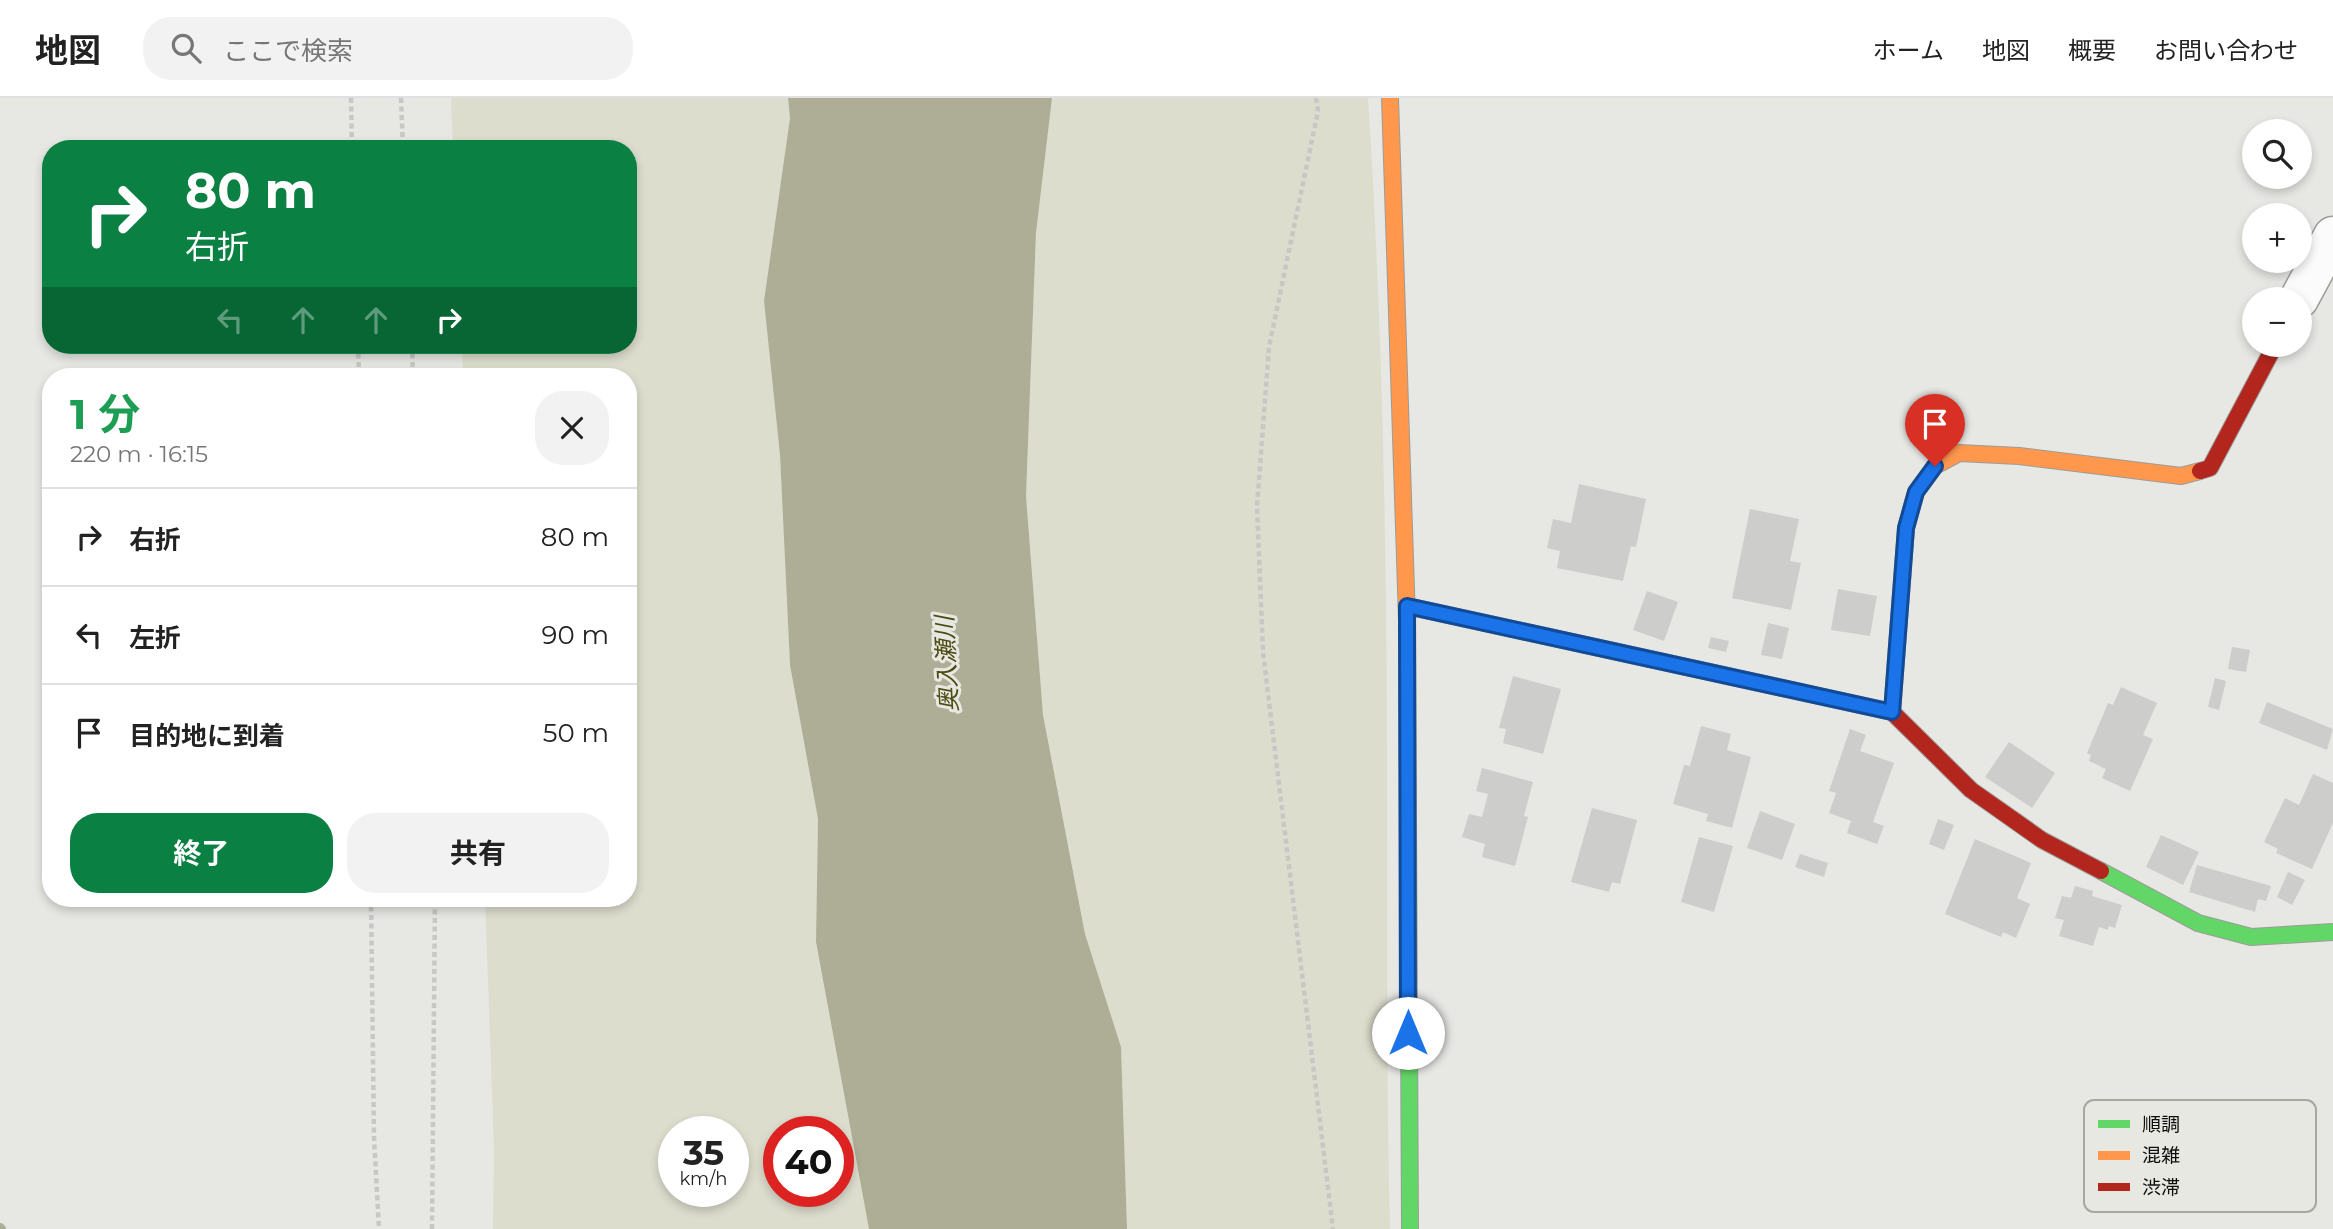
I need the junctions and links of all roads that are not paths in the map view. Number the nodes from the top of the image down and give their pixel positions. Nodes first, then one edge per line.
1 (1390, 98) edge
2 (2333, 236) edge
3 (2305, 287) edge
4 (2269, 357) edge
5 (1407, 606) junction
6 (1892, 712) junction
7 (2333, 932) edge
8 (1410, 1229) edge

1 - 5 street
2 - 3 street
4 - 6 street
5 - 6 street
5 - 8 street
6 - 7 street

